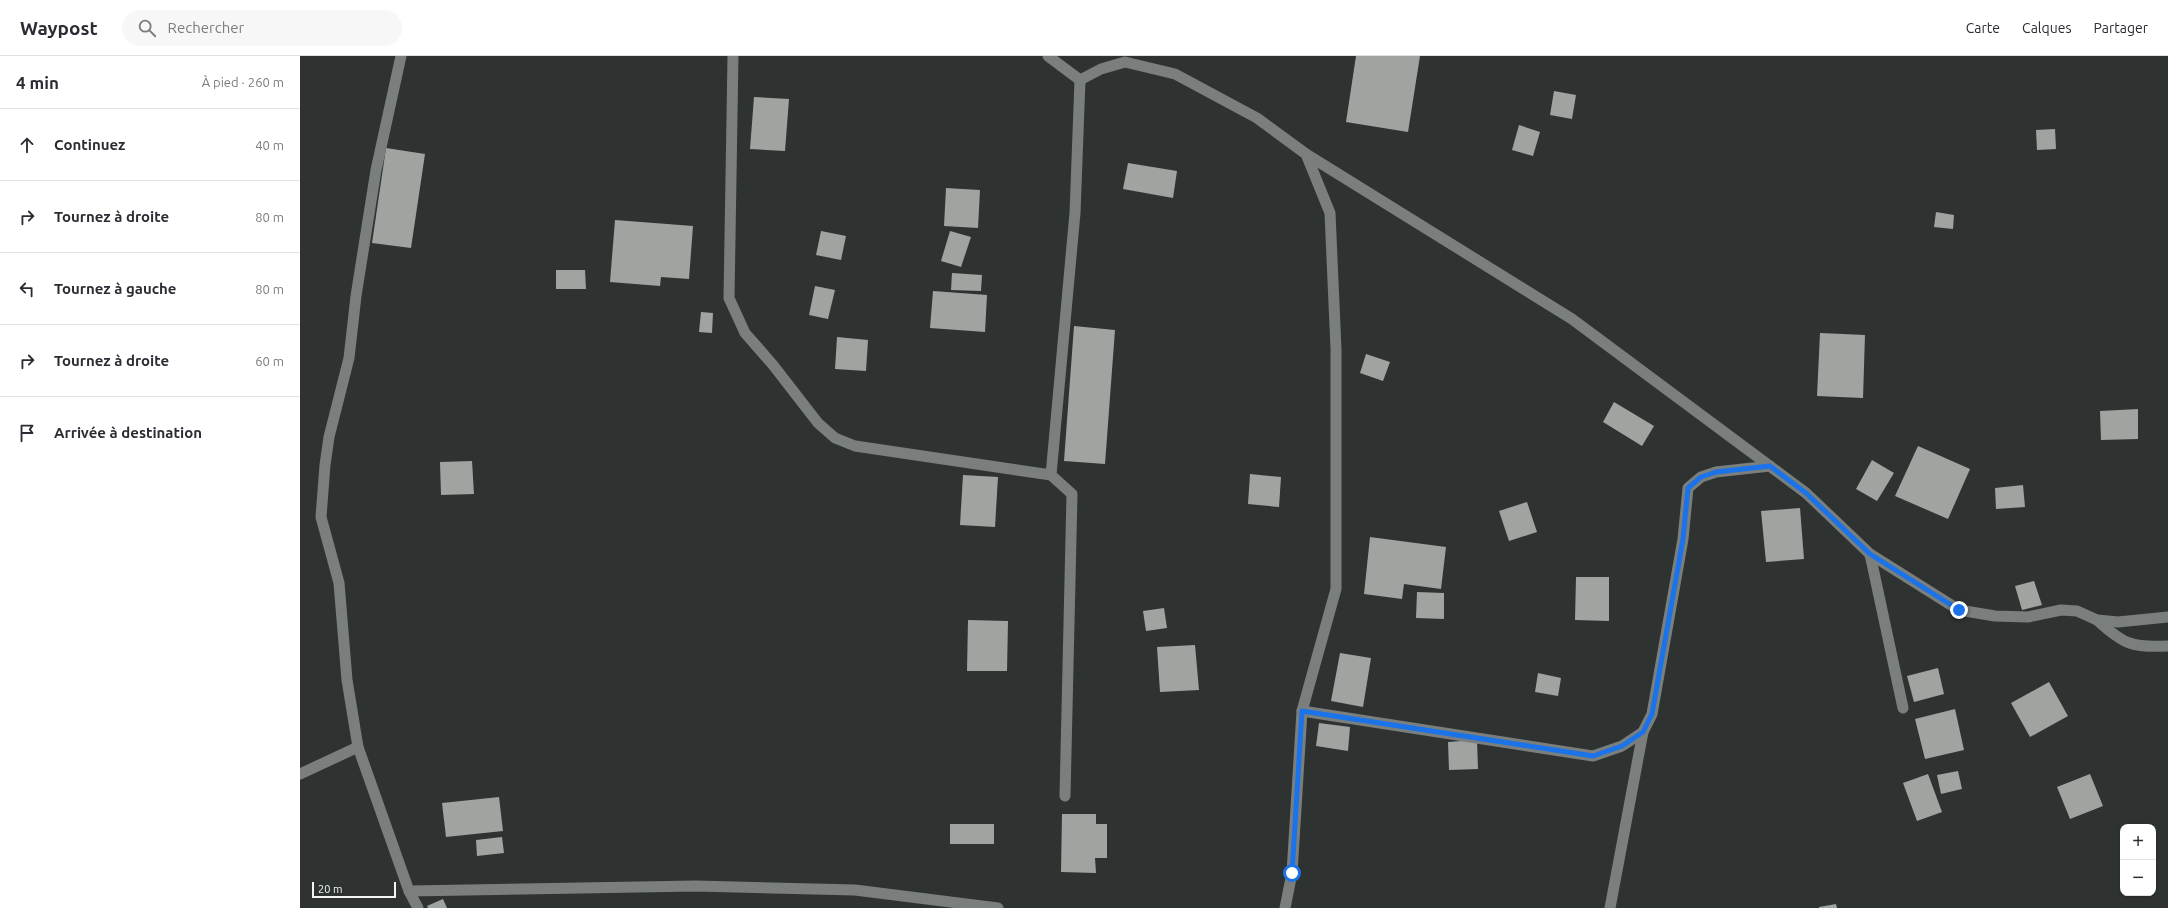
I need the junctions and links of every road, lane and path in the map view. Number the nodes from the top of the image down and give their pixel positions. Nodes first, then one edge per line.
1 (401, 56) edge
2 (733, 56) edge
3 (1048, 56) edge
4 (1080, 80) junction
5 (1306, 154) junction
6 (1770, 466) junction
7 (1051, 475) junction
8 (1870, 554) junction
9 (2168, 617) edge
10 (2096, 620) junction
11 (2168, 646) edge
12 (1903, 708) dead end
13 (1302, 711) junction
14 (1643, 732) junction
15 (358, 747) junction
16 (300, 774) edge
17 (1066, 796) dead end
18 (409, 891) junction
19 (418, 908) edge
20 (998, 908) edge
21 (1285, 908) edge
22 (1610, 908) edge

1 - 15 street
2 - 7 street
3 - 4 street
4 - 5 street
4 - 7 street
5 - 6 street
5 - 13 street
6 - 8 street
6 - 14 street
7 - 17 street
8 - 10 street
8 - 12 street
9 - 10 street
10 - 11 street
13 - 14 street
13 - 21 street
14 - 22 street
15 - 16 street
15 - 18 street
18 - 19 street
18 - 20 street

